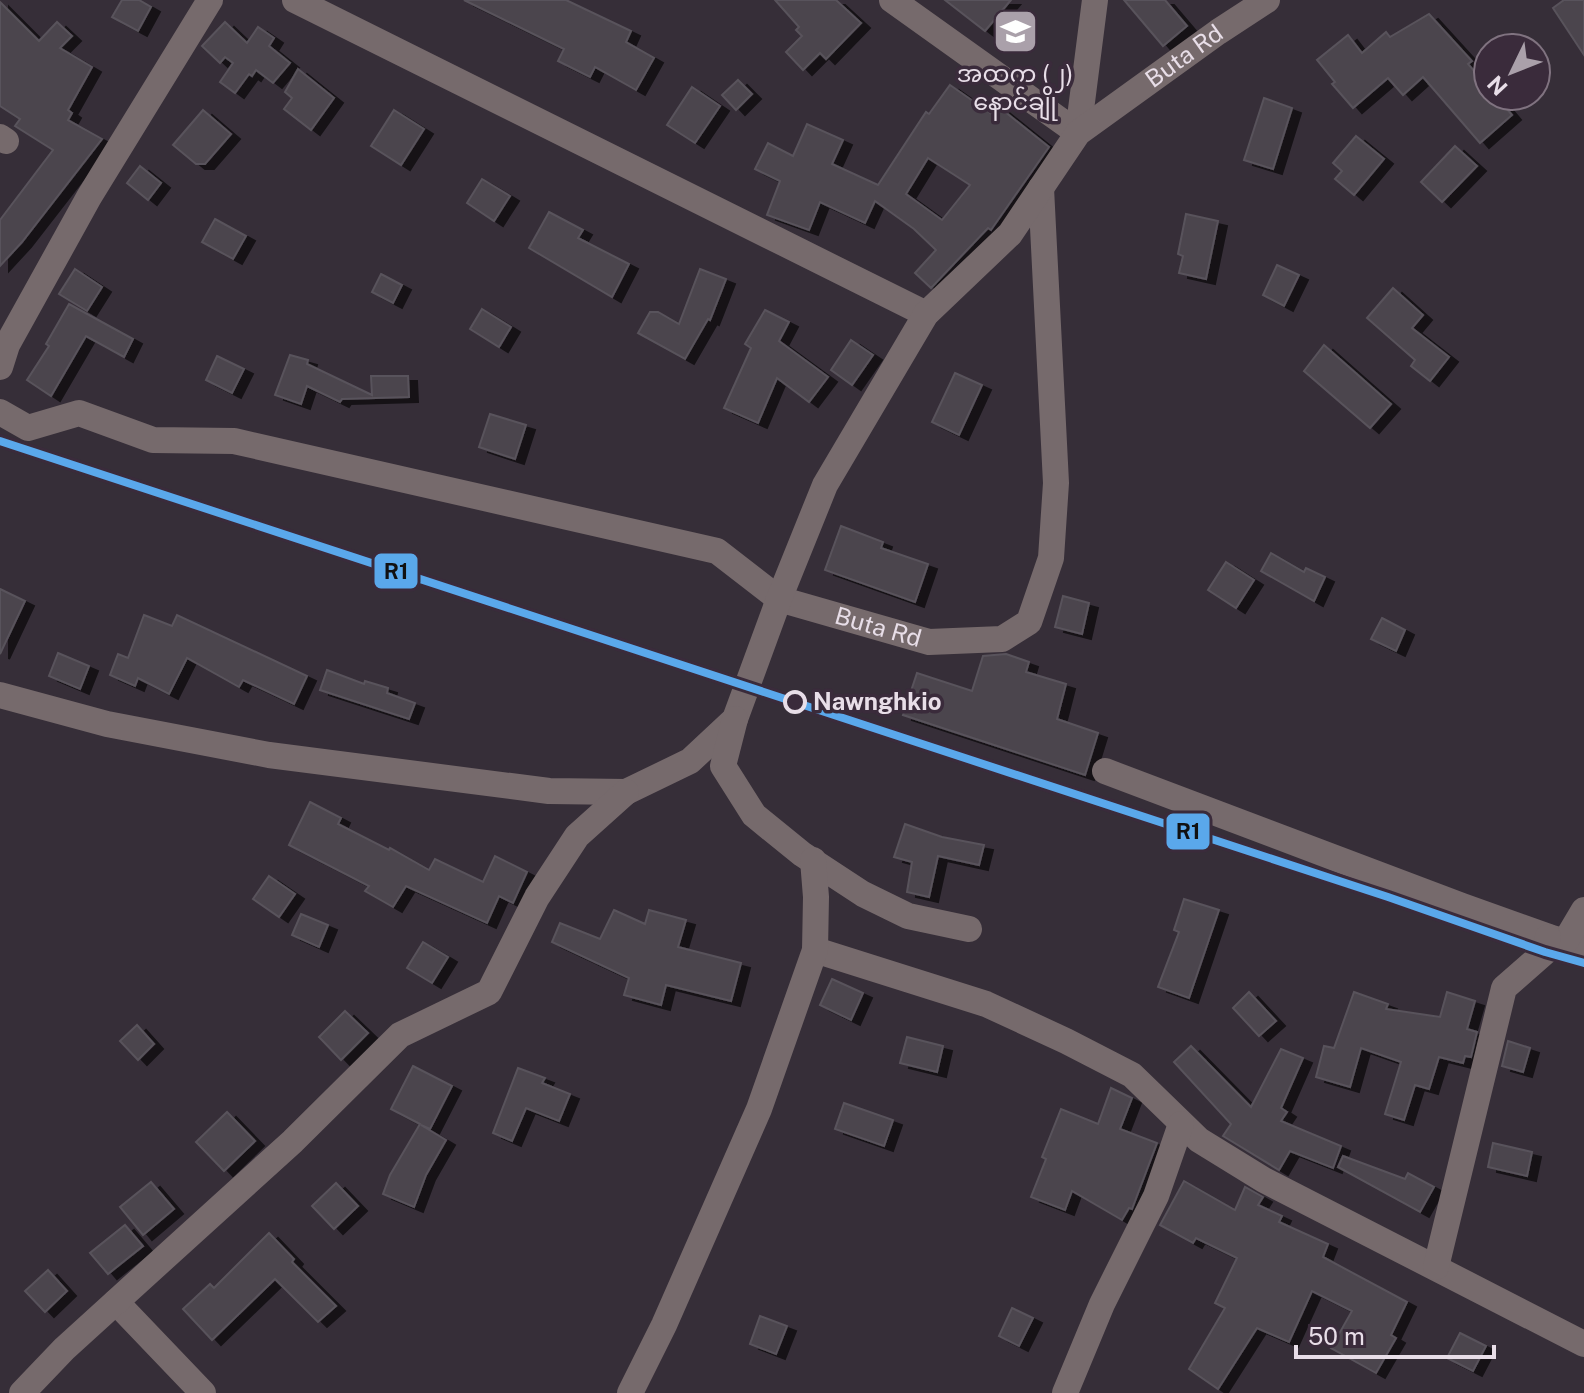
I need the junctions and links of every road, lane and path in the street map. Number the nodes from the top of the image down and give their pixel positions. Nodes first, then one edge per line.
1 (210, 0) edge
2 (295, 0) edge
3 (892, 0) edge
4 (1095, 0) edge
5 (1267, 0) edge
6 (1078, 133) junction
7 (1041, 188) junction
8 (926, 314) junction
9 (0, 367) edge
10 (0, 412) edge
11 (779, 599) junction
12 (0, 695) edge
13 (735, 719) junction
14 (1105, 771) dead end
15 (626, 792) junction
16 (813, 860) junction
17 (1584, 910) edge
18 (969, 929) dead end
19 (1565, 942) edge
20 (815, 950) junction
21 (1181, 1124) junction
22 (1436, 1267) junction
23 (116, 1302) junction
24 (1584, 1344) edge
25 (22, 1393) edge
26 (203, 1393) edge
27 (631, 1393) edge
28 (1065, 1393) edge

1 - 9 street
2 - 8 street
3 - 6 street
4 - 6 street
5 - 6 street, Buta Rd
6 - 7 street, Buta Rd
7 - 8 street, Buta Rd
7 - 11 street, Buta Rd
8 - 11 street, Buta Rd
10 - 11 street
11 - 13 street
12 - 15 street
13 - 15 street
13 - 16 street
14 - 19 street
15 - 23 street
16 - 18 street
16 - 20 street
17 - 19 street
19 - 22 street
20 - 21 street
20 - 27 street
21 - 22 street
21 - 28 street
22 - 24 street
23 - 25 street
23 - 26 street

